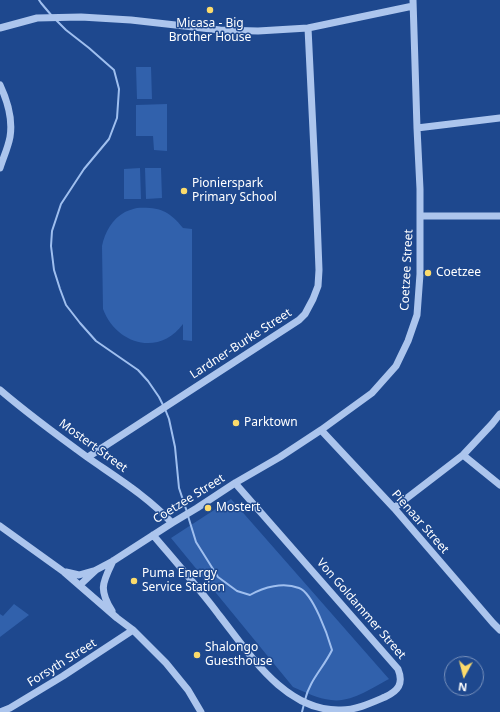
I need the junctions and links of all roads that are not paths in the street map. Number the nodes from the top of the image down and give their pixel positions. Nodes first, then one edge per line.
1 (413, 3) edge
2 (0, 28) edge
3 (308, 28) junction
4 (0, 85) edge
5 (500, 118) edge
6 (417, 128) junction
7 (0, 168) edge
8 (421, 216) junction
9 (500, 216) edge
10 (0, 390) edge
11 (500, 414) edge
12 (322, 430) junction
13 (463, 455) junction
14 (88, 457) junction
15 (235, 483) junction
16 (500, 485) edge
17 (394, 508) junction
18 (172, 523) junction
19 (0, 526) edge
20 (153, 535) junction
21 (113, 561) junction
22 (96, 570) junction
23 (64, 572) junction
24 (80, 585) junction
25 (117, 618) junction
26 (133, 630) junction
27 (500, 630) edge
28 (0, 712) edge
29 (202, 712) edge

1 - 3 street
1 - 6 street, Coetzee Street
2 - 3 street
3 - 14 street, Lardner-Burke Street
4 - 7 street
5 - 6 street
6 - 8 street, Coetzee Street
8 - 9 street
8 - 12 street, Coetzee Street
10 - 14 street, Mostert Street
11 - 13 street
12 - 15 street, Coetzee Street
12 - 17 street, Pienaar Street
13 - 16 street
13 - 17 street
14 - 18 street, Mostert Street
15 - 18 street, Coetzee Street
15 - 20 street, Von Goldammer Street
17 - 27 street, Pienaar Street
18 - 20 street, Coetzee Street
19 - 23 street
20 - 21 street, Coetzee Street
21 - 22 street, Coetzee Street
21 - 25 street
22 - 23 street
22 - 24 street, Coetzee Street
23 - 24 street
24 - 25 street
25 - 26 street
26 - 28 street, Forsyth Street
26 - 29 street

